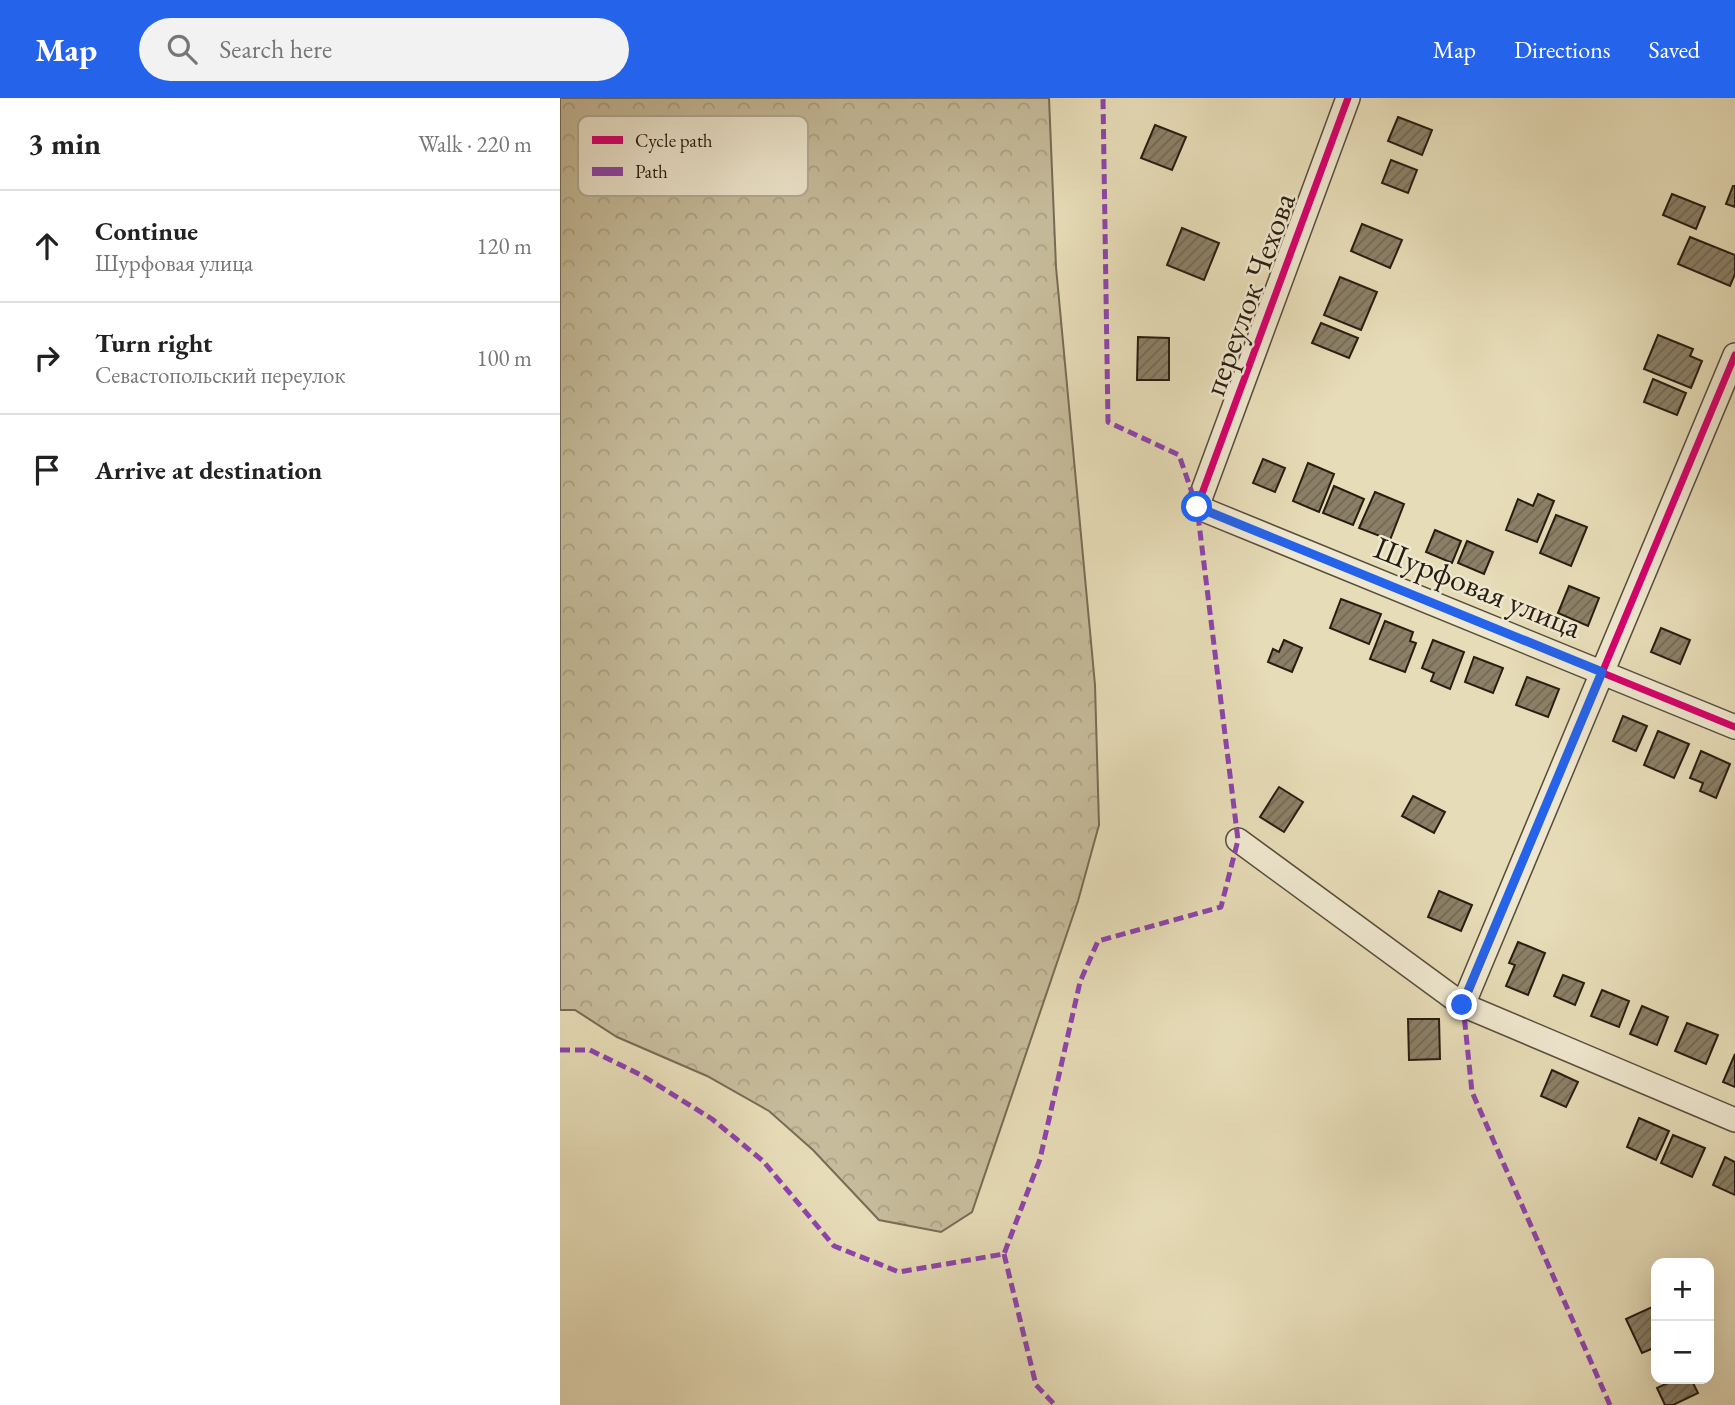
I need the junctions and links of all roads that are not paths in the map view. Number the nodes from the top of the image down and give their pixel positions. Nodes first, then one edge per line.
1 (1348, 98) edge
2 (1735, 355) edge
3 (1197, 507) joint
4 (1602, 672) junction
5 (1735, 727) edge
6 (1238, 840) dead end
7 (1462, 1005) junction
8 (1735, 1120) edge

1 - 3 street, переулок Чехова
2 - 4 street
3 - 4 street, Шурфовая улица
4 - 5 street, Шурфовая улица
4 - 7 street
6 - 7 street
7 - 8 street

